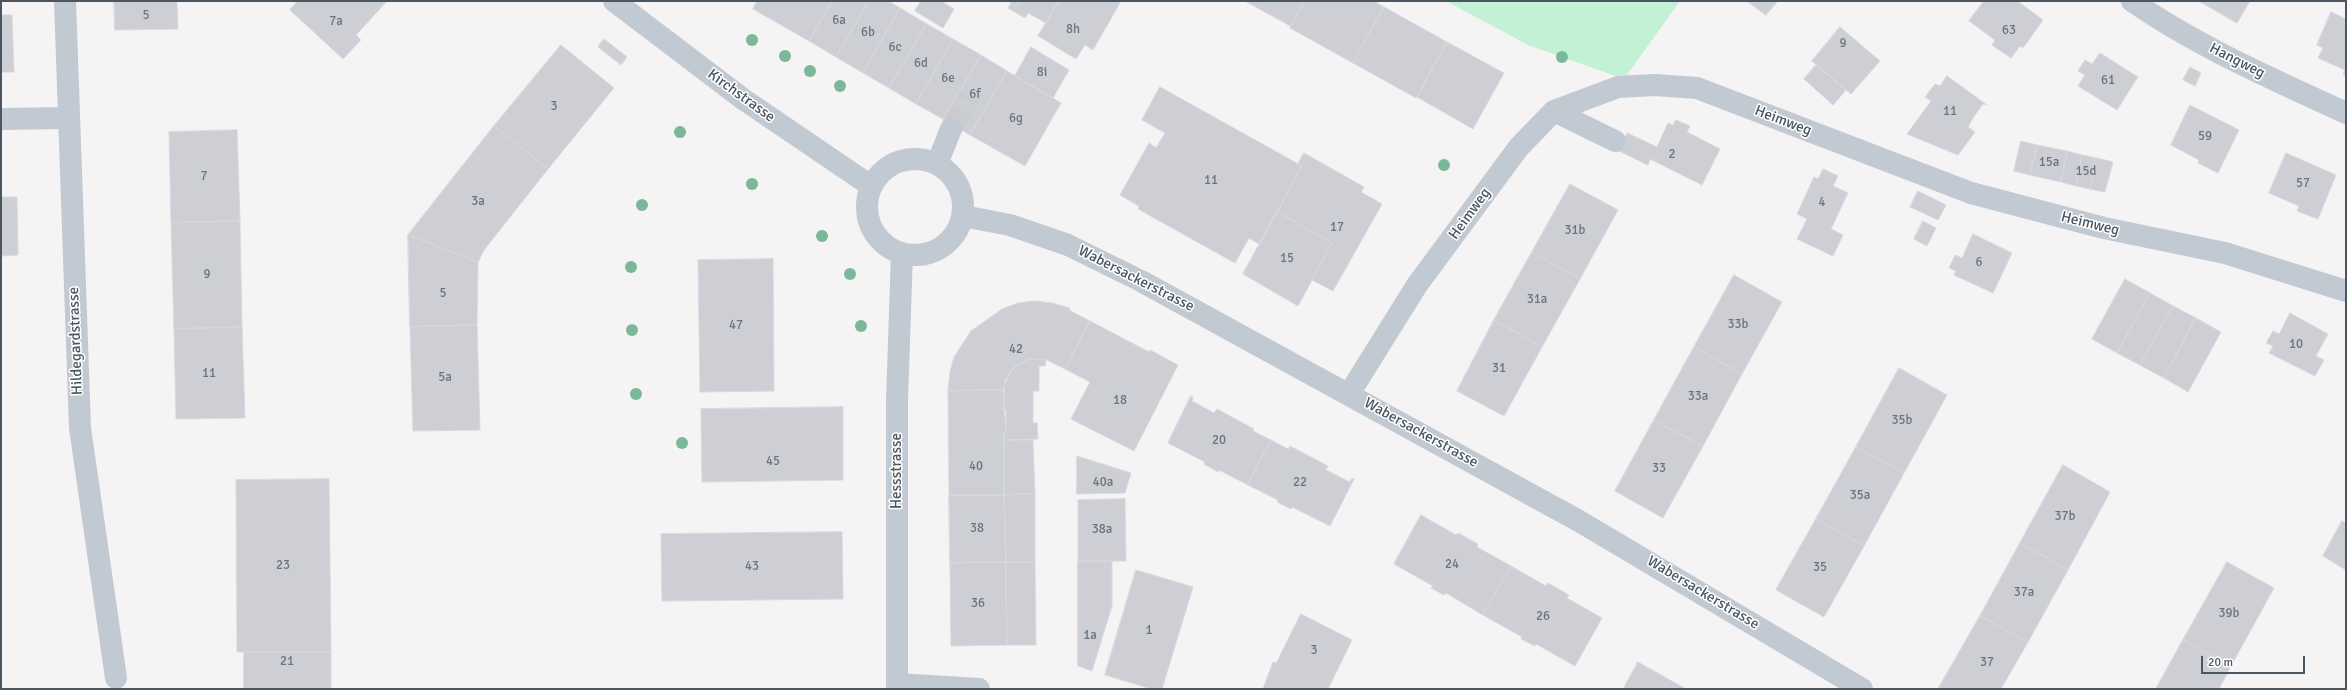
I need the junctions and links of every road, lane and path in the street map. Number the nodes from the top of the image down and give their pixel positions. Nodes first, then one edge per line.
1 (65, 1) edge
2 (614, 1) edge
3 (2132, 1) edge
4 (1554, 111) junction
5 (2346, 113) edge
6 (68, 118) junction
7 (1, 119) edge
8 (951, 129) tunnel mouth
9 (1615, 141) dead end
10 (937, 164) junction
11 (871, 186) junction
12 (963, 216) junction
13 (902, 253) junction
14 (2346, 291) edge
15 (1349, 394) junction
16 (116, 678) dead end
17 (897, 686) edge
18 (979, 689) edge
19 (1862, 689) edge

1 - 6 street, Hildegardstrasse
2 - 11 street, Kirchstrasse
3 - 5 street, Hangweg
4 - 9 street
4 - 14 street, Heimweg
4 - 15 street, Heimweg
6 - 7 street
6 - 16 street, Hildegardstrasse
8 - 10 street
10 - 11 street
10 - 12 street
11 - 13 street
12 - 13 street
12 - 15 street, Wabersackerstrasse
13 - 17 street, Hessstrasse
15 - 19 street, Wabersackerstrasse
17 - 18 street

